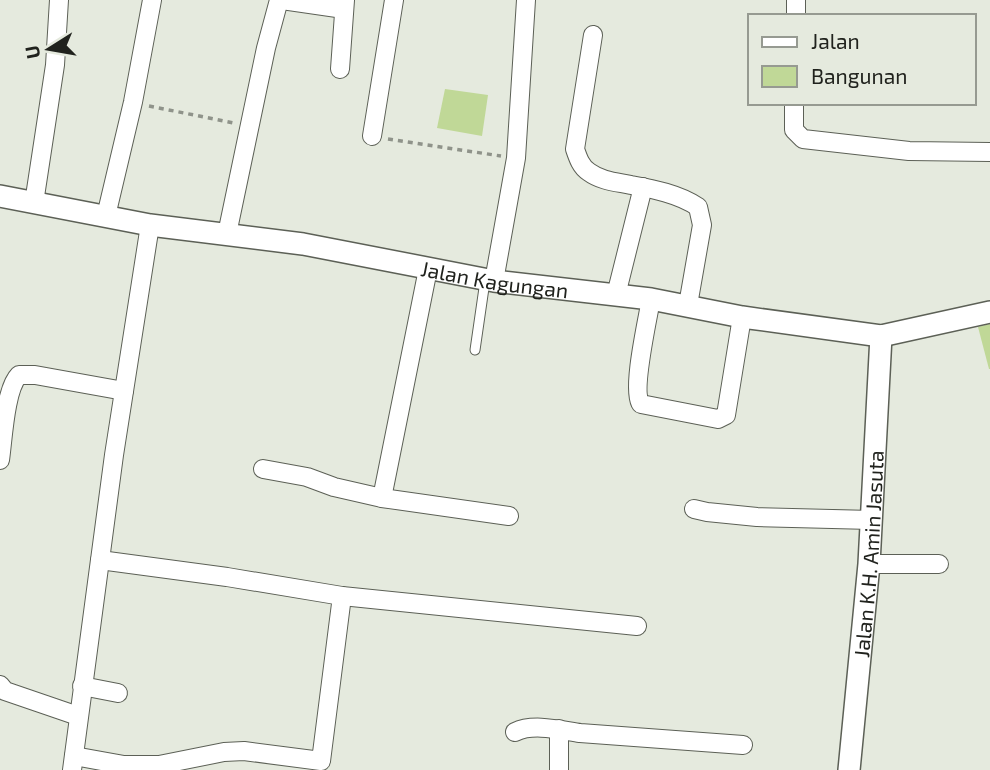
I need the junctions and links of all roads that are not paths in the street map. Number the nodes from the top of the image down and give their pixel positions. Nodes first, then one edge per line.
1 (59, 0) edge
2 (281, 0) edge
3 (394, 0) edge
4 (526, 0) edge
5 (149, 1) edge
6 (345, 4) edge
7 (593, 36) dead end
8 (340, 69) dead end
9 (794, 105) edge
10 (372, 136) road end
11 (990, 152) edge
12 (643, 187) junction
13 (0, 197) edge
14 (34, 203) junction
15 (106, 216) junction
16 (150, 225) junction
17 (228, 234) junction
18 (428, 269) junction
19 (490, 280) junction
20 (617, 295) junction
21 (652, 299) junction
22 (688, 305) junction
23 (990, 312) edge
24 (742, 317) junction
25 (881, 337) junction
26 (475, 350) dead end
27 (124, 391) junction
28 (0, 460) edge
29 (263, 468) dead end
30 (382, 498) junction
31 (694, 509) dead end
32 (509, 516) dead end
33 (872, 520) junction
34 (100, 561) junction
35 (869, 564) junction
36 (939, 564) dead end
37 (342, 596) junction
38 (638, 626) dead end
39 (0, 685) edge
40 (82, 686) junction
41 (118, 693) dead end
42 (78, 716) junction
43 (559, 729) junction
44 (515, 732) dead end
45 (743, 745) dead end
46 (73, 763) edge
47 (320, 766) edge
48 (559, 770) edge
49 (849, 770) edge

1 - 14 street
2 - 6 street
2 - 17 street
3 - 10 street
4 - 19 street
5 - 15 street
6 - 8 street
7 - 12 street
9 - 11 street
12 - 20 street
12 - 22 street
13 - 14 street, Jalan Kagungan
14 - 15 street, Jalan Kagungan
15 - 16 street, Jalan Kagungan
16 - 17 street, Jalan Kagungan
16 - 27 street
17 - 18 street, Jalan Kagungan
18 - 19 street, Jalan Kagungan
18 - 30 street
19 - 20 street, Jalan Kagungan
19 - 26 lane
20 - 21 street, Jalan Kagungan
21 - 22 street, Jalan Kagungan
21 - 24 street
22 - 24 street, Jalan Kagungan
23 - 25 street, Jalan Kagungan
24 - 25 street, Jalan Kagungan
25 - 33 street, Jalan K.H. Amin Jasuta
27 - 28 street
27 - 34 street
29 - 30 street
30 - 32 street
31 - 33 street
33 - 35 street, Jalan K.H. Amin Jasuta
34 - 37 street
34 - 40 street
35 - 36 street
35 - 49 street, Jalan K.H. Amin Jasuta
37 - 38 street
37 - 47 street
39 - 42 street
40 - 41 street
40 - 42 street
42 - 46 street
43 - 44 street
43 - 45 street
43 - 48 street
46 - 47 street

